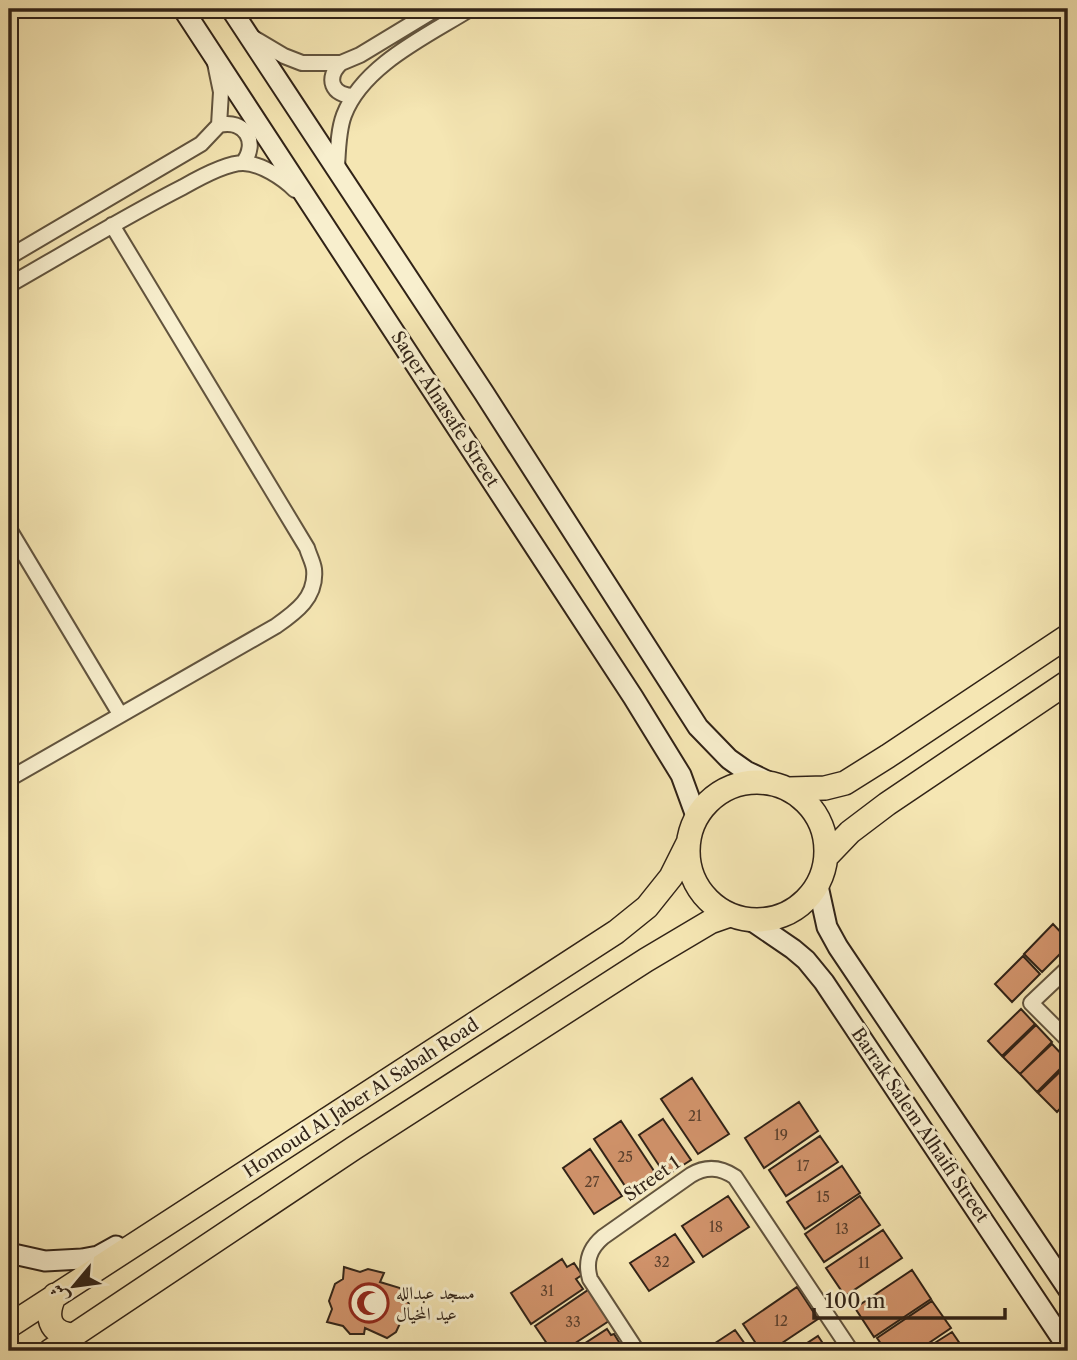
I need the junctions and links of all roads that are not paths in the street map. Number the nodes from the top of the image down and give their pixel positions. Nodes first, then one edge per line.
1 (183, 9) edge
2 (231, 9) edge
3 (436, 9) edge
4 (470, 9) edge
5 (249, 35) junction
6 (213, 55) junction
7 (341, 63) junction
8 (354, 96) junction
9 (219, 125) junction
10 (243, 163) junction
11 (337, 168) junction
12 (316, 210) junction
13 (112, 225) junction
14 (9, 257) edge
15 (9, 285) edge
16 (9, 529) edge
17 (1068, 636) edge
18 (1068, 682) edge
19 (120, 714) junction
20 (9, 779) edge
21 (779, 785) junction
22 (696, 816) junction
23 (688, 844) junction
24 (827, 856) junction
25 (818, 886) junction
26 (741, 918) junction
27 (1068, 968) edge
28 (1068, 1040) edge
29 (924, 1074) junction
30 (894, 1087) junction
31 (248, 1172) junction
32 (9, 1253) edge
33 (1068, 1289) edge
34 (55, 1295) junction
35 (9, 1326) edge
36 (74, 1335) junction
37 (1068, 1348) edge
38 (50, 1351) edge
39 (637, 1351) edge
40 (851, 1351) edge

1 - 6 main road, Saqer Alnasafe Street
2 - 5 main road
3 - 7 street
4 - 8 street
5 - 7 street
5 - 11 main road
6 - 9 street
6 - 12 main road, Saqer Alnasafe Street
7 - 8 street
8 - 11 street
9 - 10 street
9 - 14 street
10 - 12 street
10 - 13 street
11 - 21 main road
12 - 22 main road, Saqer Alnasafe Street
13 - 15 street
13 - 19 street
16 - 19 street
17 - 21 main road
18 - 24 main road
19 - 20 street
21 - 22 main road
21 - 24 main road
22 - 23 main road
23 - 26 main road
23 - 31 main road, Homoud Al Jaber Al Sabah Road
24 - 25 main road
25 - 26 main road
25 - 29 main road, Barrak Salem Alhaifi Street
26 - 30 main road, Barrak Salem Alhaifi Street
26 - 36 main road
27 - 28 street
29 - 30 main road
29 - 33 main road, Barrak Salem Alhaifi Street
30 - 37 main road, Barrak Salem Alhaifi Street
31 - 32 main road
31 - 34 main road, Homoud Al Jaber Al Sabah Road
34 - 35 main road, Homoud Al Jaber Al Sabah Road
34 - 36 main road
36 - 38 main road
39 - 40 street, Street 1

